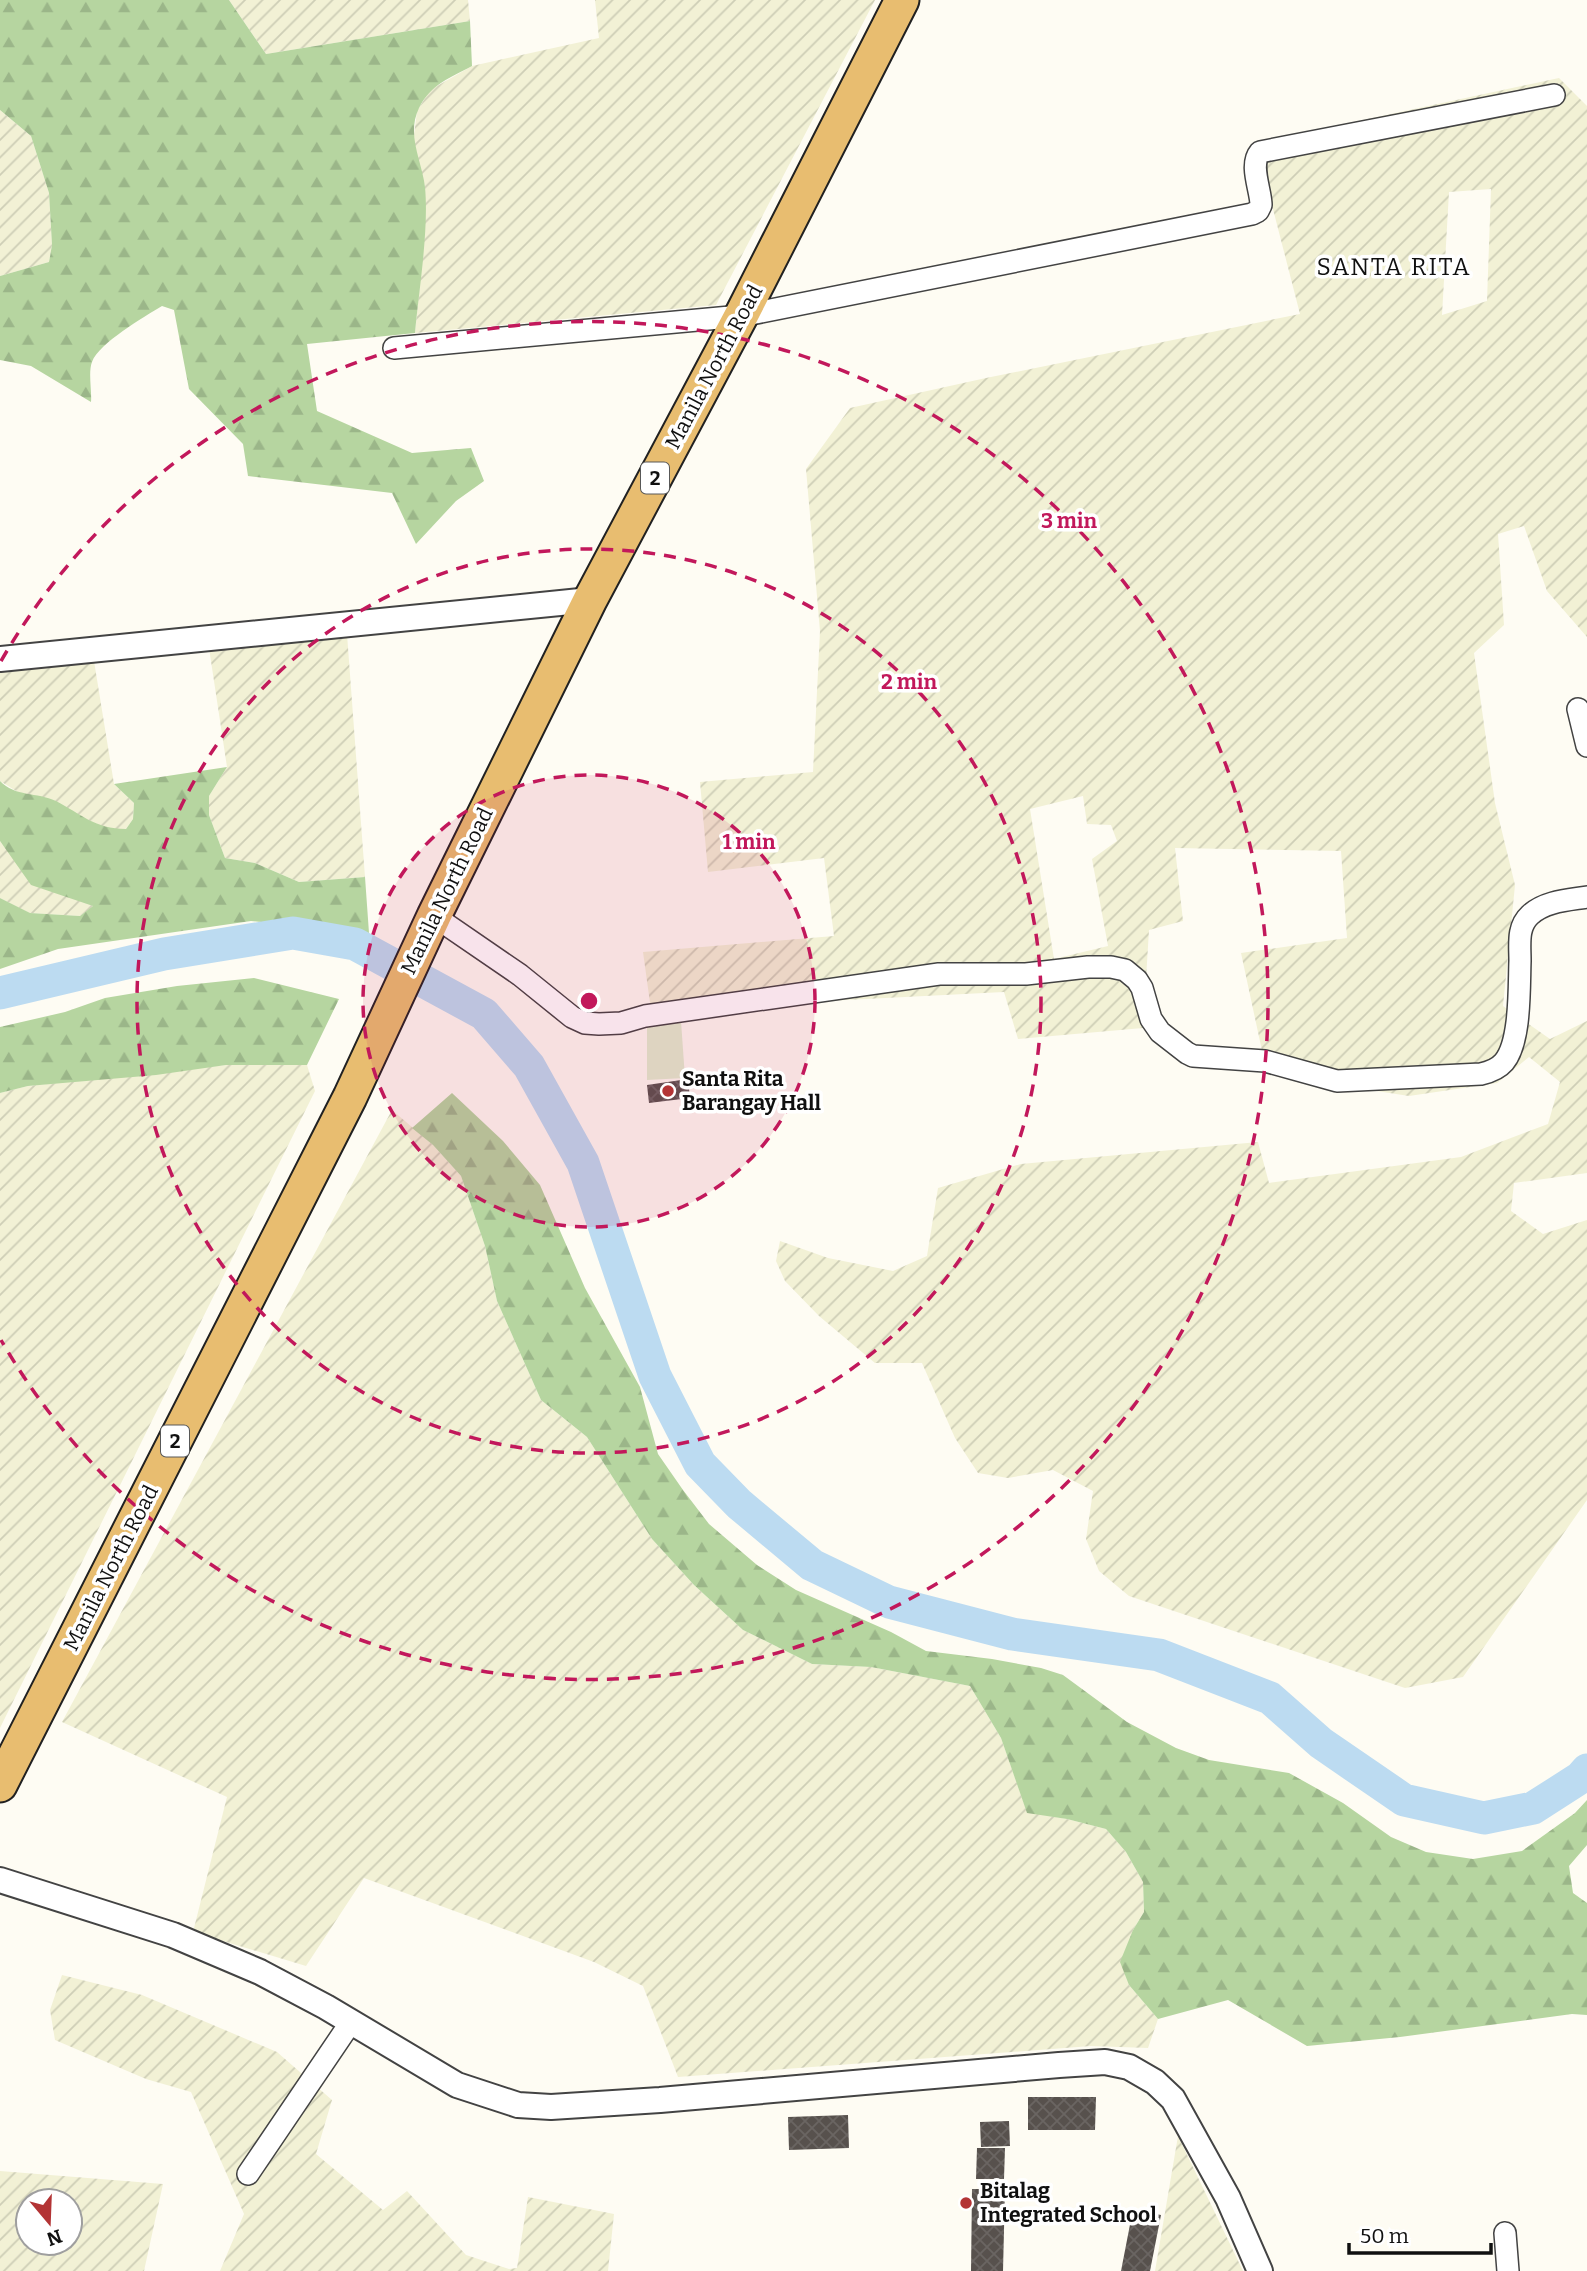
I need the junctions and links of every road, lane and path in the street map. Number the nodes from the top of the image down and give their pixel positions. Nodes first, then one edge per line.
1 (902, 0) edge
2 (1554, 95) dead end
3 (741, 316) junction
4 (394, 348) dead end
5 (590, 600) junction
6 (0, 659) edge
7 (1578, 709) dead end
8 (1587, 746) edge
9 (1587, 897) edge
10 (434, 916) junction
11 (0, 1785) edge
12 (0, 1880) edge
13 (351, 2022) junction
14 (247, 2174) dead end
15 (1505, 2233) dead end
16 (1260, 2271) edge
17 (1508, 2271) edge

1 - 3 highway, Manila North Road / 2
2 - 3 street
3 - 4 street
3 - 5 highway, Manila North Road / 2
5 - 6 street
5 - 10 highway, Manila North Road / 2
7 - 8 street
9 - 10 street
10 - 11 highway, Manila North Road / 2
12 - 13 street
13 - 14 street
13 - 16 street
15 - 17 street

